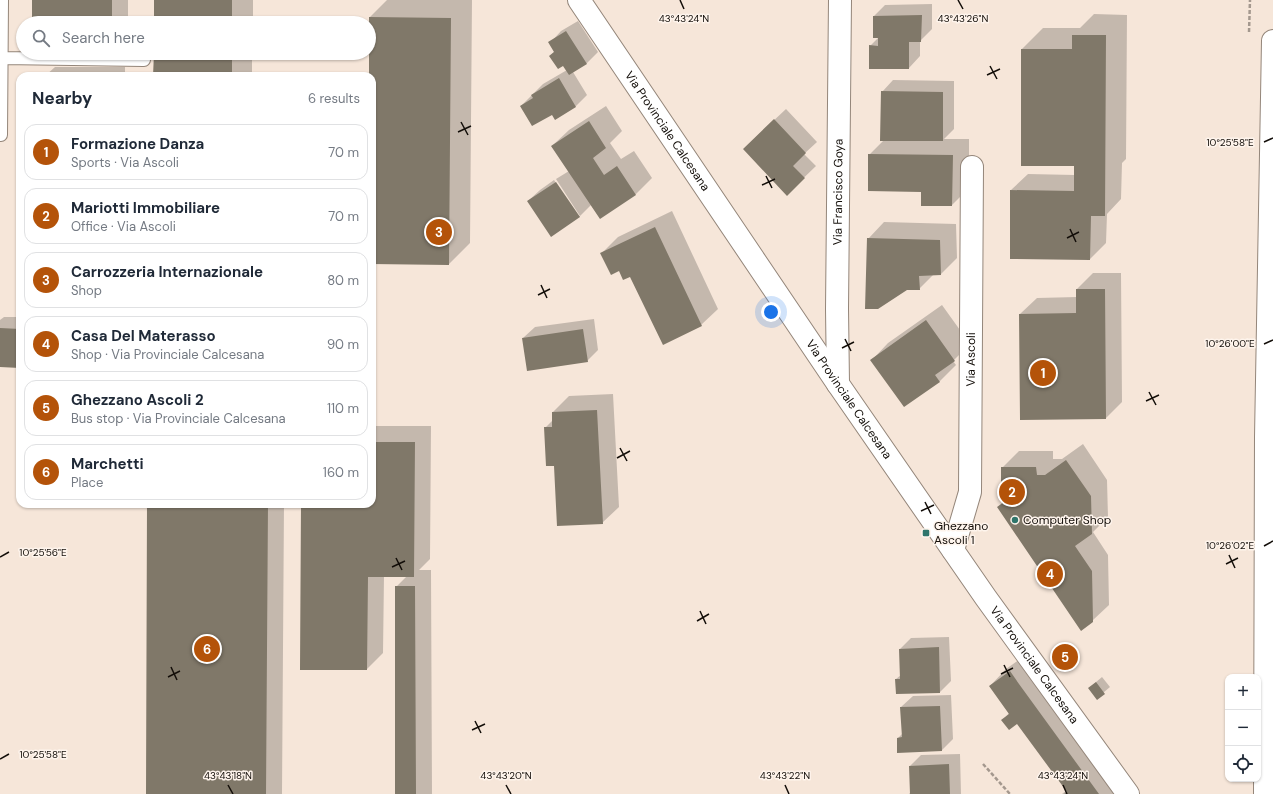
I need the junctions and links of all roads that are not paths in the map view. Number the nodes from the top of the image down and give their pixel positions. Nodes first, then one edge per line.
1 (2, 0) edge
2 (579, 0) edge
3 (840, 0) edge
4 (1273, 41) edge
5 (2, 58) junction
6 (16, 58) edge
7 (1, 135) dead end
8 (972, 167) dead end
9 (838, 384) junction
10 (1270, 438) edge
11 (953, 550) junction
12 (1128, 794) edge
13 (1264, 794) edge

1 - 5 lane
2 - 9 street, Via Provinciale Calcesana
3 - 9 street, Via Francisco Goya
4 - 10 street
5 - 6 lane
5 - 7 lane
8 - 11 street, Via Ascoli
9 - 11 street, Via Provinciale Calcesana
10 - 13 street
11 - 12 street, Via Provinciale Calcesana

